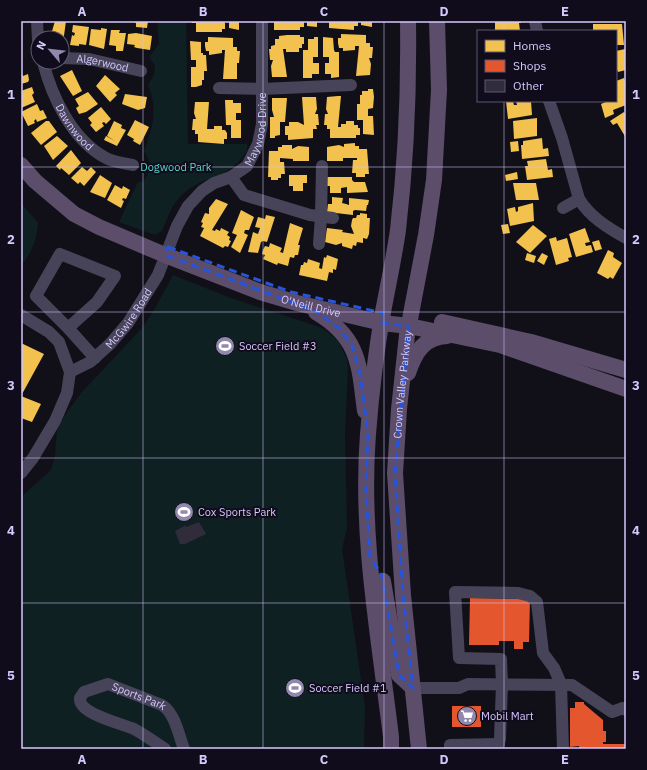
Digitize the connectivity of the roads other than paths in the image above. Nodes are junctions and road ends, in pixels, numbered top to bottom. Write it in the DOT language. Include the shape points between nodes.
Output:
graph roads {
  1 [pos="262,21"];
  2 [pos="408,21"];
  3 [pos="437,21"];
  4 [pos="70,58"];
  5 [pos="45,70"];
  6 [pos="142,72"];
  7 [pos="352,85"];
  8 [pos="219,88"];
  9 [pos="262,89"];
  10 [pos="549,102"];
  11 [pos="21,152"];
  12 [pos="21,165"];
  13 [pos="133,165"];
  14 [pos="322,166"];
  15 [pos="231,177"];
  16 [pos="579,199"];
  17 [pos="563,208"];
  18 [pos="327,217"];
  19 [pos="626,238"];
  20 [pos="318,244"];
  21 [pos="166,251"];
  22 [pos="297,303"];
  23 [pos="21,315"];
  24 [pos="382,318"];
  25 [pos="410,322"];
  26 [pos="68,328"];
  27 [pos="455,335"];
  28 [pos="95,358"];
  29 [pos="626,370"];
  30 [pos="70,372"];
  31 [pos="626,389"];
  32 [pos="399,409"];
  33 [pos="368,434"];
  34 [pos="21,473"];
  35 [pos="370,557"];
  36 [pos="502,684"];
  37 [pos="561,684"];
  38 [pos="413,685"];
  39 [pos="626,710"];
  40 [pos="498,746"];
  41 [pos="166,749"];
  42 [pos="184,749"];
  43 [pos="391,749"];
  44 [pos="418,749"];
  45 [pos="450,749"];
  46 [pos="563,749"];
  1 -- 9 [label="street, Maywood Drive"];
  2 -- 24 [label="main road" via="409,68 403,181 398,232"];
  3 -- 25 [label="main road, Crown Valley Parkway" via="439,90 434,180"];
  4 -- 6 [label="street, Algerwood" via="89,59"];
  5 -- 13 [label="street, Dawnwood" via="60,108 83,141 106,158"];
  7 -- 9 [label="street"];
  8 -- 9 [label="street"];
  9 -- 15 [label="street, Maywood Drive" via="262,124 258,144 247,166"];
  10 -- 16 [label="street"];
  11 -- 21 [label="main road, O'Neill Drive" via="40,175 72,203"];
  12 -- 21 [label="main road, O'Neill Drive" via="34,181 74,214 100,227"];
  14 -- 18 [label="street"];
  15 -- 18 [label="street" via="244,195 310,215"];
  15 -- 21 [label="street, Maywood Drive" via="214,182 188,206"];
  16 -- 17 [label="street"];
  16 -- 19 [label="street" via="606,227"];
  18 -- 20 [label="street"];
  21 -- 22 [label="main road, O'Neill Drive" via="260,292"];
  21 -- 24 [label="main road, O'Neill Drive" via="291,292"];
  21 -- 28 [label="street, McGwire Road" via="158,275 136,312"];
  22 -- 24 [label="main road, O'Neill Drive"];
  22 -- 33 [label="main road" via="333,322 354,349 360,373"];
  23 -- 30 [label="street" via="49,332 59,342"];
  24 -- 25 [label="main road, O'Neill Drive"];
  24 -- 33 [label="main road"];
  25 -- 27 [label="main road, O'Neill Drive"];
  25 -- 29 [label="main road, O'Neill Drive" via="470,327"];
  25 -- 32 [label="main road, Crown Valley Parkway"];
  26 -- 26 [label="street" via="36,296 60,254 115,276 97,302"];
  26 -- 28 [label="street"];
  27 -- 31 [label="main road, O'Neill Drive" via="500,344"];
  27 -- 32 [label="main road" via="430,339 422,345 412,362"];
  28 -- 30 [label="street, McGwire Road"];
  30 -- 34 [label="street" via="67,393 55,421"];
  32 -- 38 [label="main road, Crown Valley Parkway" via="395,474 403,595"];
  33 -- 35 [label="main road" via="366,489"];
  35 -- 38 [label="main road" via="382,576 399,676"];
  35 -- 43 [label="main road"];
  36 -- 37 [label="street"];
  36 -- 37 [label="street" via="501,659 459,658 455,592 518,593 530,596 537,602 543,653"];
  36 -- 38 [label="street" via="468,684 459,688"];
  36 -- 40 [label="street"];
  37 -- 39 [label="street" via="572,685 612,712 623,708"];
  37 -- 46 [label="street"];
  38 -- 44 [label="main road, Crown Valley Parkway"];
  40 -- 45 [label="street" via="450,745"];
  41 -- 42 [label="street, Sports Park" via="134,729 94,714 81,703 80,698 84,692 108,684 162,705 171,716"];
}
